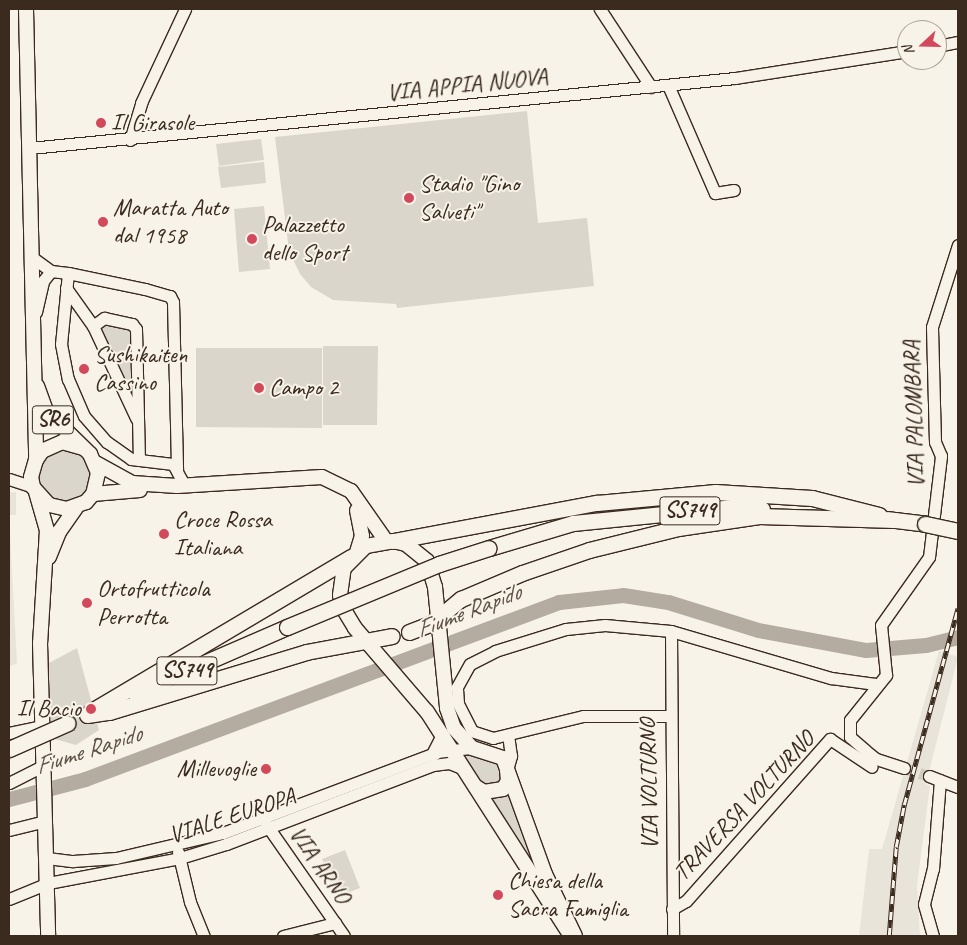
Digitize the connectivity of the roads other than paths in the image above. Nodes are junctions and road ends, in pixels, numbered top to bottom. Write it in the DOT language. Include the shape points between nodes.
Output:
graph roads {
  1 [pos="26,9"];
  2 [pos="185,9"];
  3 [pos="600,9"];
  4 [pos="897,53"];
  5 [pos="668,85"];
  6 [pos="651,87"];
  7 [pos="130,140"];
  8 [pos="30,148"];
  9 [pos="734,190"];
  10 [pos="958,245"];
  11 [pos="33,258"];
  12 [pos="51,271"];
  13 [pos="68,273"];
  14 [pos="66,288"];
  15 [pos="35,320"];
  16 [pos="93,326"];
  17 [pos="36,382"];
  18 [pos="138,424"];
  19 [pos="83,448"];
  20 [pos="139,460"];
  21 [pos="96,463"];
  22 [pos="34,464"];
  23 [pos="178,470"];
  24 [pos="11,479"];
  25 [pos="131,486"];
  26 [pos="177,486"];
  27 [pos="34,489"];
  28 [pos="93,494"];
  29 [pos="76,508"];
  30 [pos="895,520"];
  31 [pos="958,531"];
  32 [pos="389,541"];
  33 [pos="354,554"];
  34 [pos="44,569"];
  35 [pos="434,600"];
  36 [pos="350,619"];
  37 [pos="437,624"];
  38 [pos="671,631"];
  39 [pos="409,632"];
  40 [pos="392,636"];
  41 [pos="373,645"];
  42 [pos="876,684"];
  43 [pos="87,715"];
  44 [pos="669,716"];
  45 [pos="41,726"];
  46 [pos="9,733"];
  47 [pos="508,735"];
  48 [pos="442,737"];
  49 [pos="472,748"];
  50 [pos="9,749"];
  51 [pos="451,749"];
  52 [pos="435,752"];
  53 [pos="511,756"];
  54 [pos="872,767"];
  55 [pos="904,768"];
  56 [pos="44,769"];
  57 [pos="464,769"];
  58 [pos="507,770"];
  59 [pos="9,782"];
  60 [pos="958,786"];
  61 [pos="476,788"];
  62 [pos="517,788"];
  63 [pos="45,815"];
  64 [pos="266,824"];
  65 [pos="9,830"];
  66 [pos="177,845"];
  67 [pos="47,858"];
  68 [pos="180,858"];
  69 [pos="48,884"];
  70 [pos="9,899"];
  71 [pos="672,909"];
  72 [pos="335,923"];
  73 [pos="48,936"];
  74 [pos="204,936"];
  75 [pos="283,936"];
  76 [pos="344,936"];
  77 [pos="571,936"];
  78 [pos="575,936"];
  79 [pos="674,936"];
  80 [pos="933,936"];
  1 -- 8 [label="main road, SR6"];
  2 -- 7 [label="street" via="142,104"];
  3 -- 6 [label="street"];
  4 -- 5 [label="street, VIA APPIA NUOVA" via="796,70"];
  5 -- 6 [label="street, VIA APPIA NUOVA"];
  5 -- 9 [label="street" via="715,193"];
  6 -- 7 [label="street, VIA APPIA NUOVA"];
  7 -- 8 [label="street, VIA APPIA NUOVA"];
  8 -- 11 [label="main road, SR6"];
  10 -- 42 [label="street, VIA PALOMBARA" via="932,327 935,442 941,456 930,557 881,625 888,667 886,675"];
  11 -- 12 [label="street"];
  11 -- 15 [label="main road, SR6"];
  12 -- 13 [label="street"];
  12 -- 15 [label="street" via="43,281"];
  13 -- 14 [label="street"];
  13 -- 23 [label="street" via="170,296 173,302"];
  14 -- 16 [label="street"];
  14 -- 20 [label="street" via="61,344 76,399 107,442"];
  15 -- 17 [label="main road, SR6"];
  16 -- 18 [label="street"];
  16 -- 18 [label="street" via="104,318 134,325"];
  17 -- 19 [label="main road, SR6" via="46,411"];
  17 -- 22 [label="main road, SR6"];
  18 -- 20 [label="street"];
  19 -- 21 [label="main road, SR6"];
  19 -- 22 [label="main road, SR6" via="57,444"];
  20 -- 23 [label="street" via="173,464"];
  21 -- 25 [label="main road"];
  21 -- 28 [label="main road, SR6" via="98,473"];
  22 -- 24 [label="street"];
  22 -- 27 [label="main road, SR6"];
  23 -- 26 [label="street" via="181,479"];
  24 -- 27 [label="street"];
  25 -- 26 [label="main road"];
  25 -- 28 [label="main road"];
  25 -- 33 [label="main road" via="234,492 321,484 347,496 356,507 362,522"];
  26 -- 32 [label="main road" via="322,477 351,491"];
  27 -- 29 [label="main road" via="57,509"];
  27 -- 34 [label="main road" via="47,530"];
  28 -- 29 [label="main road"];
  29 -- 34 [label="main road" via="59,532"];
  30 -- 31 [label="highway, SS749, bridge"];
  30 -- 32 [label="highway" via="812,498 715,492 597,503"];
  30 -- 37 [label="highway" via="759,516 678,528 589,550 522,573 461,599"];
  30 -- 43 [label="highway, SS749, bridge" via="734,508 573,524 439,564"];
  32 -- 33 [label="main road"];
  32 -- 35 [label="main road" via="406,544 426,561 434,580"];
  33 -- 36 [label="main road" via="340,581 343,608"];
  33 -- 43 [label="highway"];
  34 -- 45 [label="main road"];
  35 -- 37 [label="main road"];
  35 -- 39 [label="main road" via="420,624"];
  36 -- 40 [label="main road" via="365,631"];
  36 -- 41 [label="main road"];
  37 -- 39 [label="highway"];
  37 -- 49 [label="main road" via="454,728"];
  38 -- 42 [label="street" via="831,678"];
  38 -- 44 [label="street, VIA VOLTURNO"];
  38 -- 47 [label="street" via="605,625 566,629 494,650 470,664 457,687 464,719 481,737"];
  39 -- 40 [label="main road"];
  40 -- 41 [label="highway"];
  41 -- 43 [label="highway" via="344,643 306,652 137,704"];
  41 -- 48 [label="main road" via="404,682"];
  42 -- 55 [label="street, VIA PALOMBARA" via="850,720 850,737 876,759"];
  43 -- 50 [label="highway, SS749, bridge"];
  44 -- 47 [label="street" via="583,716"];
  44 -- 71 [label="street, VIA VOLTURNO"];
  45 -- 46 [label="street"];
  45 -- 56 [label="main road"];
  47 -- 53 [label="street"];
  48 -- 51 [label="main road"];
  48 -- 52 [label="main road"];
  49 -- 51 [label="street, VIALE EUROPA"];
  49 -- 58 [label="main road" via="497,754"];
  51 -- 52 [label="street, VIALE EUROPA"];
  51 -- 57 [label="main road"];
  52 -- 64 [label="street, VIALE EUROPA"];
  53 -- 58 [label="street"];
  53 -- 62 [label="street"];
  54 -- 71 [label="street, TRAVERSA VOLTURNO" via="830,739 686,900"];
  56 -- 59 [label="street"];
  56 -- 63 [label="main road"];
  57 -- 61 [label="main road"];
  57 -- 64 [label="street, VIALE EUROPA" via="449,763 433,765"];
  58 -- 61 [label="main road" via="508,781 503,789 489,793"];
  58 -- 62 [label="main road"];
  60 -- 80 [label="street" via="934,778 933,869 924,904"];
  61 -- 77 [label="main road"];
  62 -- 78 [label="main road" via="545,874"];
  63 -- 65 [label="street"];
  63 -- 67 [label="main road"];
  64 -- 66 [label="street, VIALE EUROPA"];
  64 -- 68 [label="street, VIALE EUROPA"];
  64 -- 72 [label="street, VIA ARNO"];
  66 -- 67 [label="street, VIALE EUROPA" via="116,858 73,862"];
  66 -- 68 [label="street"];
  67 -- 69 [label="main road"];
  68 -- 69 [label="street, VIALE EUROPA"];
  68 -- 74 [label="street" via="190,902"];
  69 -- 70 [label="street, VIALE EUROPA"];
  69 -- 73 [label="main road"];
  71 -- 79 [label="street, VIA VOLTURNO"];
  72 -- 75 [label="street"];
  72 -- 76 [label="street, VIA ARNO"];
}
